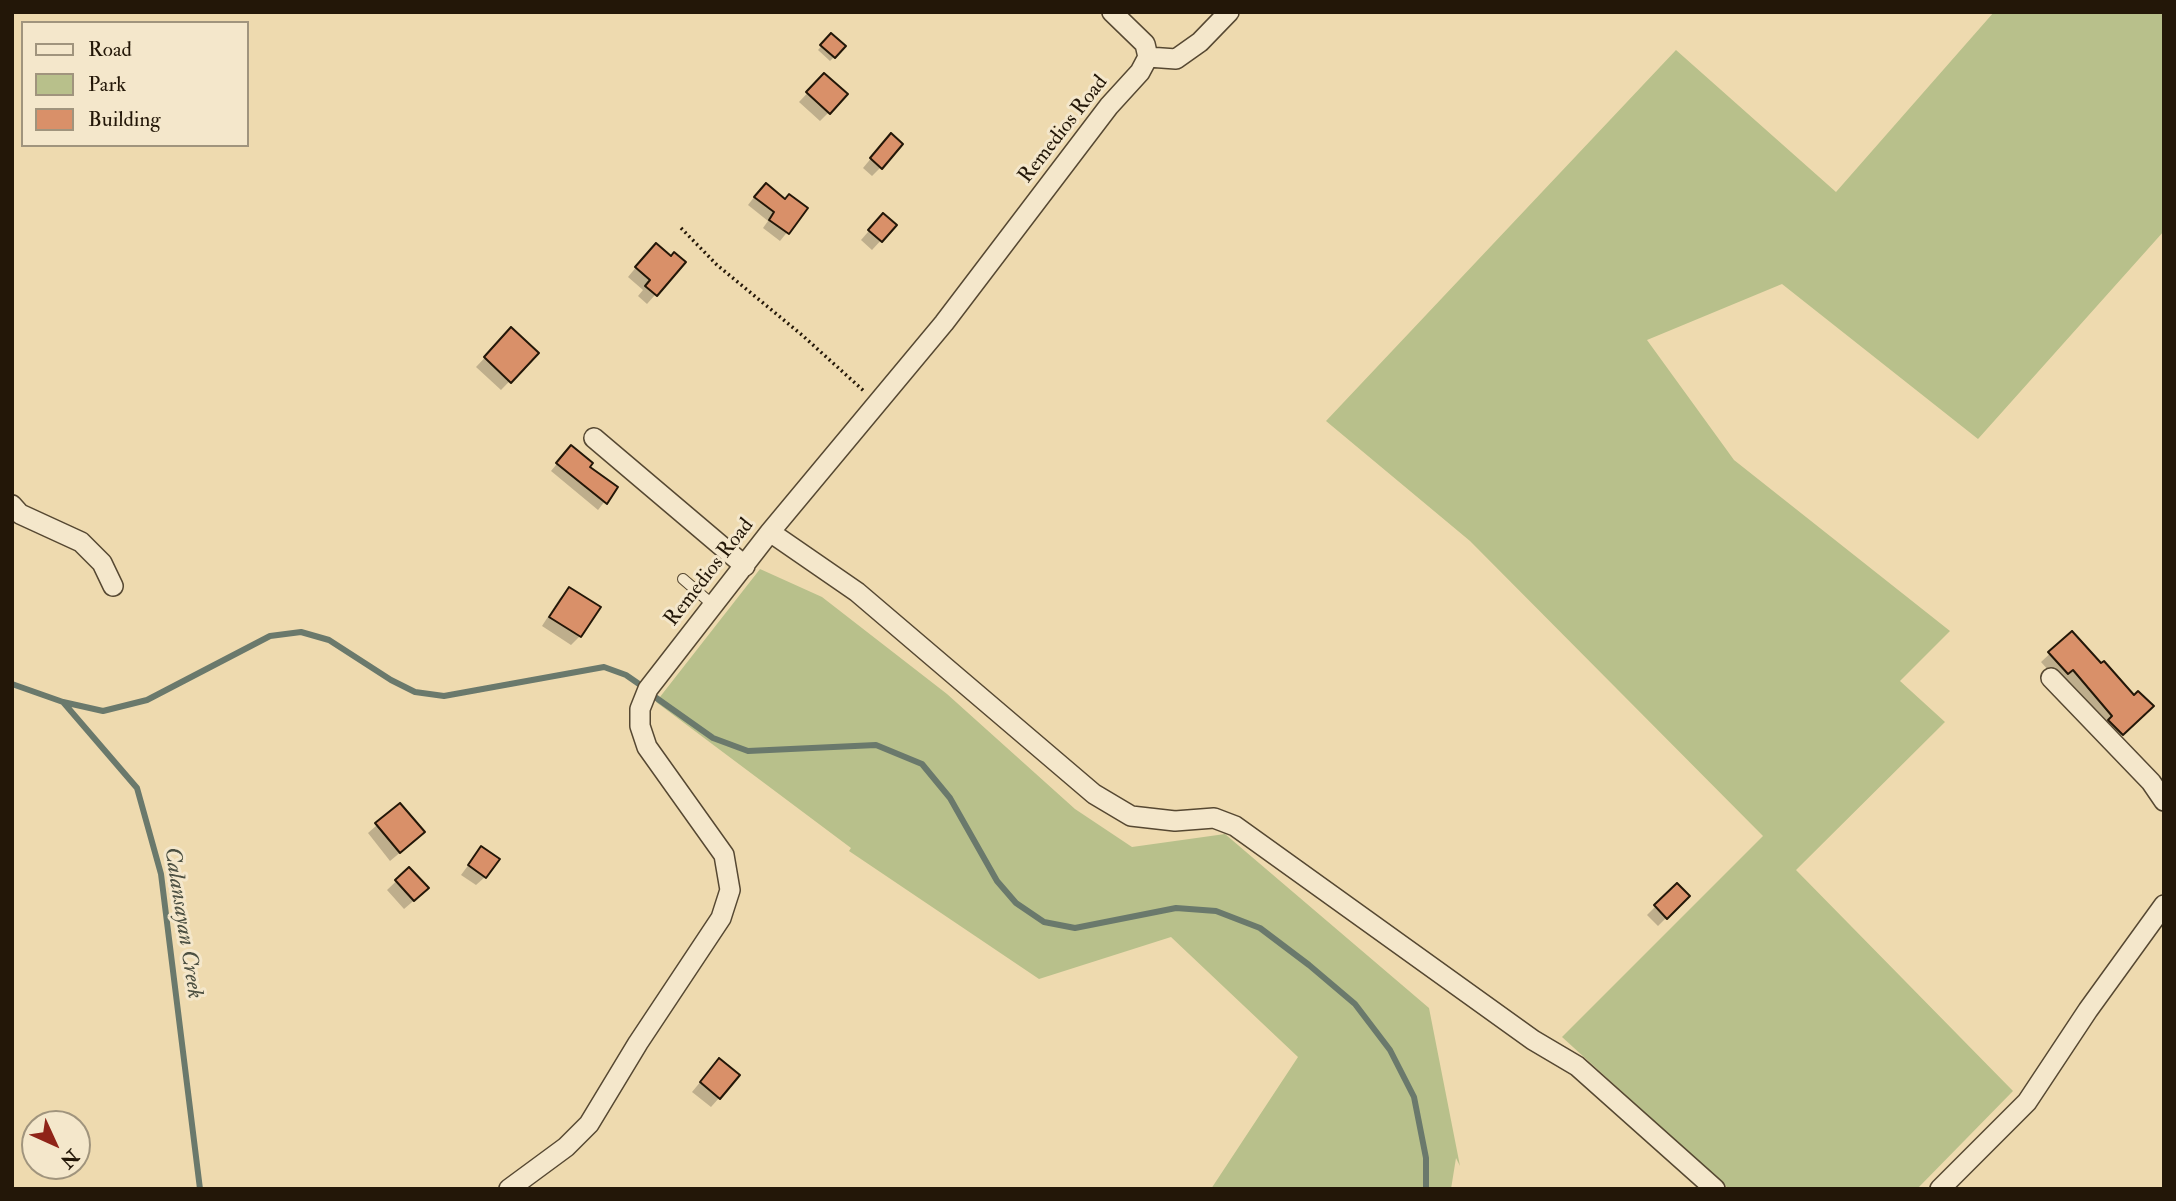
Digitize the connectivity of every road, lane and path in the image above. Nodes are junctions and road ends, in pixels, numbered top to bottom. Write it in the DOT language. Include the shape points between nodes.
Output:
graph roads {
  1 [pos="1112,12"];
  2 [pos="1228,12"];
  3 [pos="1148,57"];
  4 [pos="681,228"];
  5 [pos="877,402"];
  6 [pos="594,438"];
  7 [pos="12,505"];
  8 [pos="771,532"];
  9 [pos="745,566"];
  10 [pos="683,579"];
  11 [pos="113,586"];
  12 [pos="713,605"];
  13 [pos="2051,678"];
  14 [pos="2164,802"];
  15 [pos="2164,905"];
  16 [pos="509,1189"];
  17 [pos="1715,1189"];
  18 [pos="1940,1189"];
  1 -- 3 [label="street" via="1146,44"];
  2 -- 3 [label="street" via="1176,59"];
  3 -- 5 [label="street, Remedios Road" via="944,323"];
  4 -- 5 [label="path" via="717,265"];
  5 -- 8 [label="street, Remedios Road"];
  6 -- 9 [label="street"];
  7 -- 11 [label="street" via="81,542 102,563"];
  8 -- 9 [label="street, Remedios Road"];
  8 -- 17 [label="street" via="857,592 1094,794 1131,816 1175,821 1213,818 1235,825 1533,1040 1577,1066"];
  9 -- 12 [label="street, Remedios Road"];
  10 -- 12 [label="lane"];
  12 -- 16 [label="street, Remedios Road" via="648,689 639,726 647,747 724,855 730,890 721,918 589,1124"];
  13 -- 14 [label="street" via="2151,782"];
  15 -- 18 [label="street" via="2028,1102"];
}
